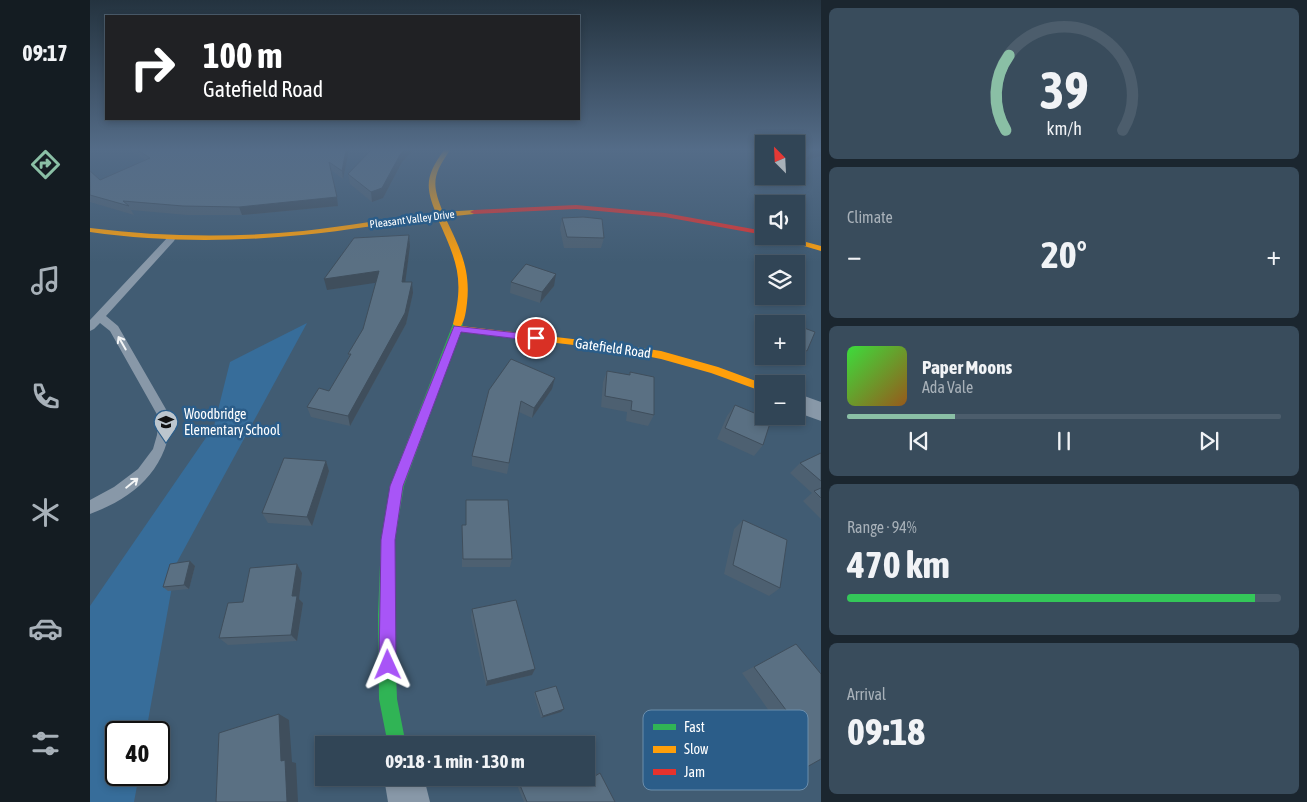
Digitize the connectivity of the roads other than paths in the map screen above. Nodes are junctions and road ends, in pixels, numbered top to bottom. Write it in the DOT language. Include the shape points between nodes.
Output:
graph roads {
  1 [pos="433,187"];
  2 [pos="442,214"];
  3 [pos="90,230"];
  4 [pos="755,231"];
  5 [pos="171,238"];
  6 [pos="805,245"];
  7 [pos="821,249"];
  8 [pos="99,316"];
  9 [pos="90,327"];
  10 [pos="457,329"];
  11 [pos="755,385"];
  12 [pos="805,406"];
  13 [pos="821,412"];
  14 [pos="90,507"];
  15 [pos="396,736"];
  16 [pos="406,786"];
  17 [pos="409,802"];
  1 -- 2 [label="street"];
  2 -- 4 [label="street, Pleasant Valley Drive" via="536,208 610,209"];
  2 -- 5 [label="street, Pleasant Valley Drive" via="256,237 216,240"];
  2 -- 10 [label="street" via="462,265 463,305"];
  3 -- 5 [label="street, Pleasant Valley Drive"];
  5 -- 8 [label="lane"];
  6 -- 7 [label="street"];
  8 -- 9 [label="lane"];
  14 -- 8 [label="lane, one-way" via="122,491 142,475 159,454 165,435 165,418 114,329"];
  10 -- 11 [label="street, Gatefield Road" via="662,355"];
  10 -- 15 [label="street" via="397,486 388,540 388,699"];
  12 -- 13 [label="street"];
  16 -- 17 [label="street"];
}
